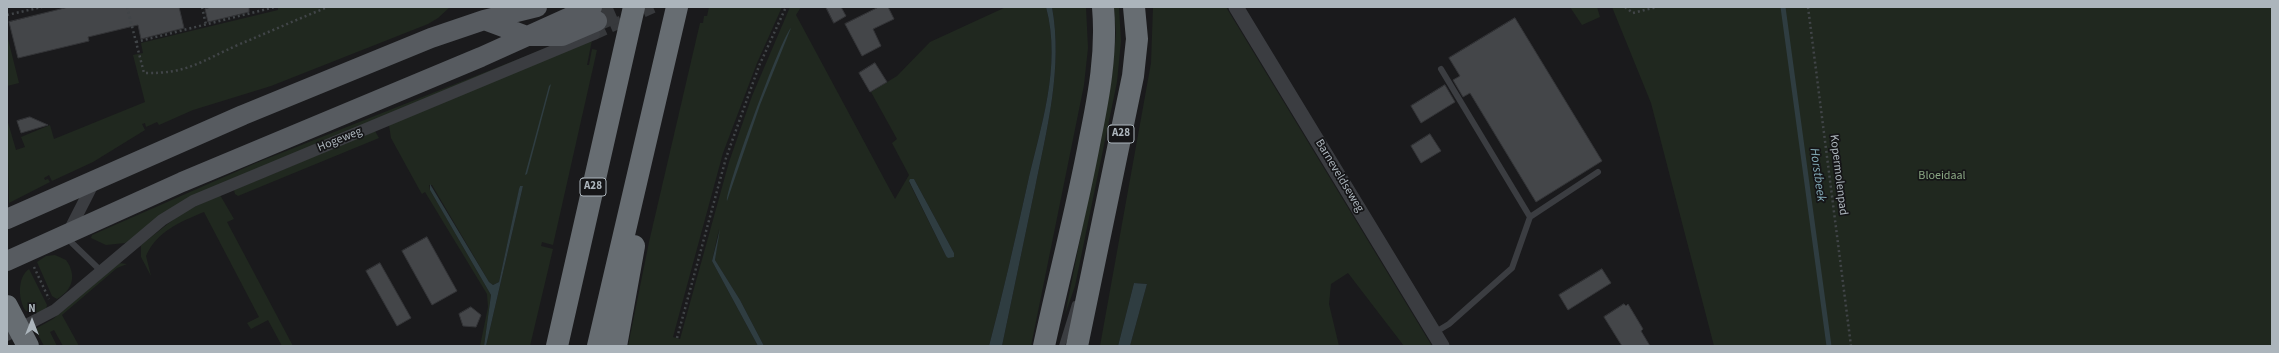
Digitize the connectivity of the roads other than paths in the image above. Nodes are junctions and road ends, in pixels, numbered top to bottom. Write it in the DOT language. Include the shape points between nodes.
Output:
graph roads {
  1 [pos="537,7"];
  2 [pos="634,7"];
  3 [pos="677,7"];
  4 [pos="1103,7"];
  5 [pos="1134,7"];
  6 [pos="1236,7"];
  7 [pos="512,10"];
  8 [pos="483,13"];
  9 [pos="594,21"];
  10 [pos="527,36"];
  11 [pos="1441,69"];
  12 [pos="1598,172"];
  13 [pos="95,179"];
  14 [pos="635,185"];
  15 [pos="1530,217"];
  16 [pos="7,219"];
  17 [pos="68,233"];
  18 [pos="7,261"];
  19 [pos="1094,261"];
  20 [pos="101,271"];
  21 [pos="1084,280"];
  22 [pos="1078,294"];
  23 [pos="7,306"];
  24 [pos="1434,333"];
  25 [pos="18,337"];
  26 [pos="557,346"];
  27 [pos="598,346"];
  28 [pos="616,346"];
  29 [pos="1044,346"];
  30 [pos="1062,346"];
  31 [pos="1077,346"];
  32 [pos="1442,346"];
  1 -- 7 [label="main road"];
  2 -- 26 [label="highway, A28"];
  3 -- 14 [label="highway"];
  4 -- 29 [label="highway, A28" via="1104,62 1079,200"];
  5 -- 19 [label="highway, A28" via="1137,39 1133,76"];
  6 -- 24 [label="street, Barneveldseweg"];
  7 -- 8 [label="main road"];
  7 -- 10 [label="main road"];
  8 -- 10 [label="main road"];
  8 -- 13 [label="main road"];
  9 -- 10 [label="main road, Hogeweg" via="562,36"];
  9 -- 20 [label="street, Hogeweg" via="193,201 162,220"];
  10 -- 17 [label="main road, Hogeweg"];
  11 -- 15 [label="lane"];
  12 -- 15 [label="lane"];
  13 -- 16 [label="main road"];
  13 -- 17 [label="street"];
  14 -- 27 [label="highway"];
  14 -- 28 [label="highway" via="634,256"];
  15 -- 24 [label="lane" via="1512,268 1449,324"];
  17 -- 18 [label="main road, Hogeweg"];
  17 -- 20 [label="lane" via="72,243"];
  19 -- 21 [label="lane"];
  19 -- 31 [label="highway, A28"];
  20 -- 25 [label="street, Hogeweg"];
  22 -- 30 [label="lane"];
  23 -- 25 [label="highway"];
  24 -- 32 [label="street, Barneveldseweg"];
}
